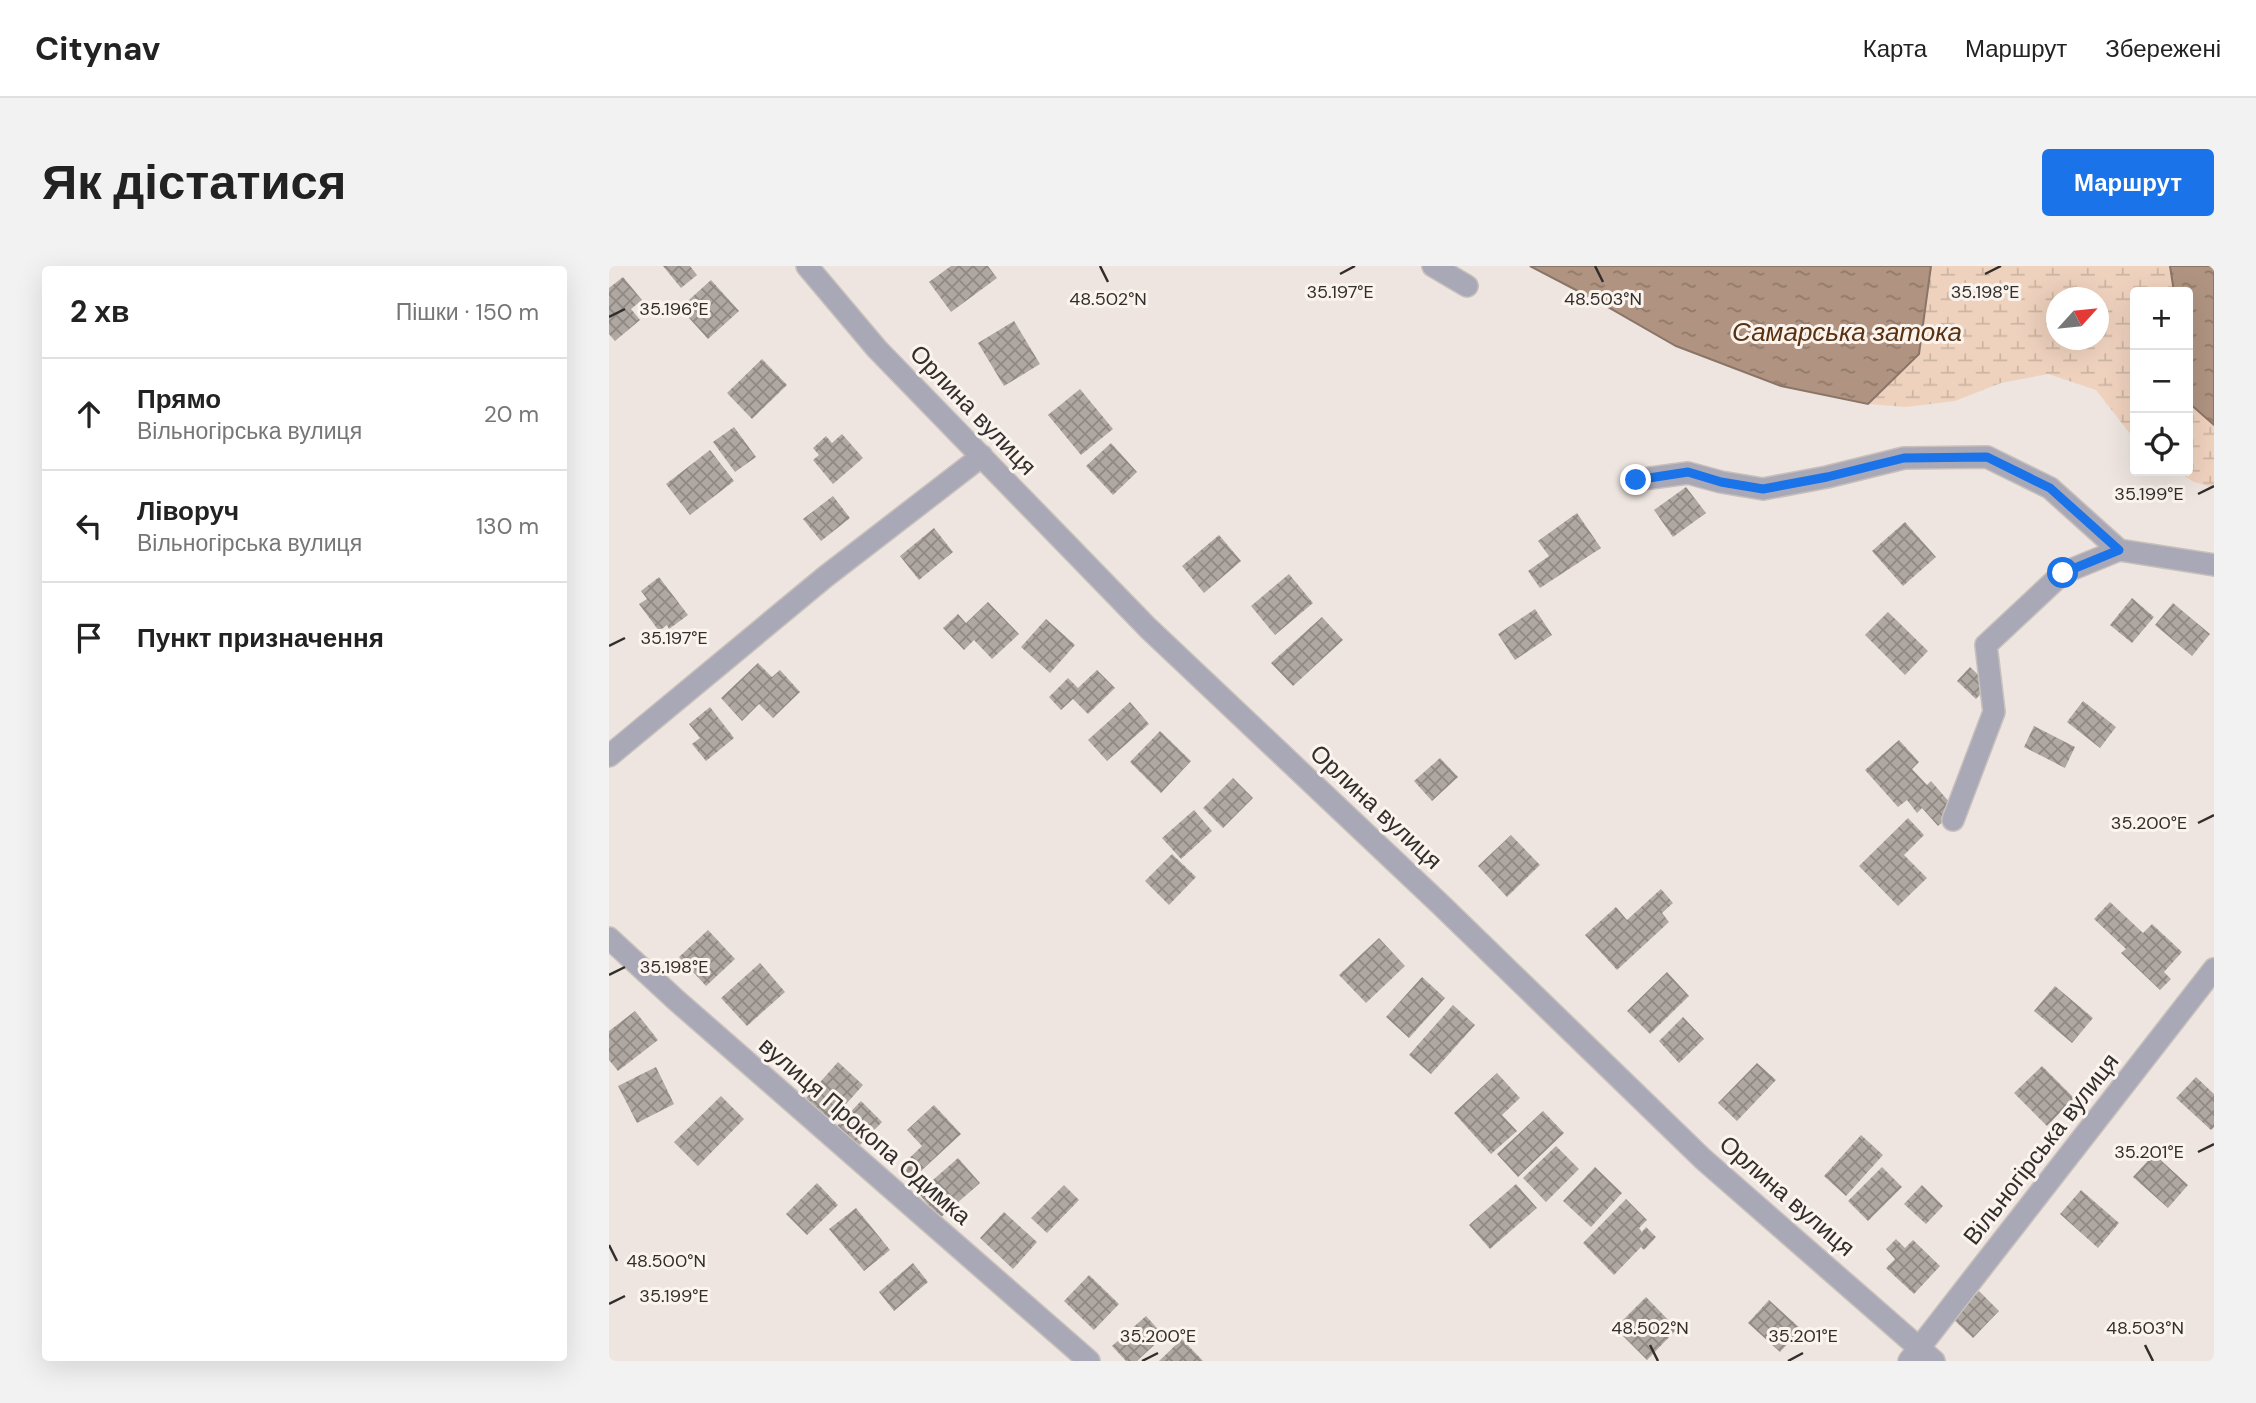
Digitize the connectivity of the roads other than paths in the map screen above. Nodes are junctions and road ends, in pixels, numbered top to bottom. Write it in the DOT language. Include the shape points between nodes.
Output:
graph roads {
  1 [pos="807,266"];
  2 [pos="1433,266"];
  3 [pos="1468,286"];
  4 [pos="982,456"];
  5 [pos="1636,480"];
  6 [pos="2119,550"];
  7 [pos="2214,565"];
  8 [pos="609,756"];
  9 [pos="1953,820"];
  10 [pos="609,938"];
  11 [pos="2214,969"];
  12 [pos="1921,1356"];
  13 [pos="1089,1361"];
  1 -- 4 [label="street, Орлина вулиця" via="877,349"];
  2 -- 3 [label="street"];
  4 -- 8 [label="street" via="825,577"];
  4 -- 12 [label="street, Орлина вулиця" via="1148,628 1703,1158"];
  5 -- 6 [label="street" via="1688,472 1763,489 1904,458 1987,457 2050,488"];
  6 -- 7 [label="street"];
  6 -- 9 [label="street" via="2063,573 1986,645 1994,712"];
  10 -- 13 [label="street, вулиця Прокопа Одимка"];
  11 -- 12 [label="street, Вільногірська вулиця"];
}
